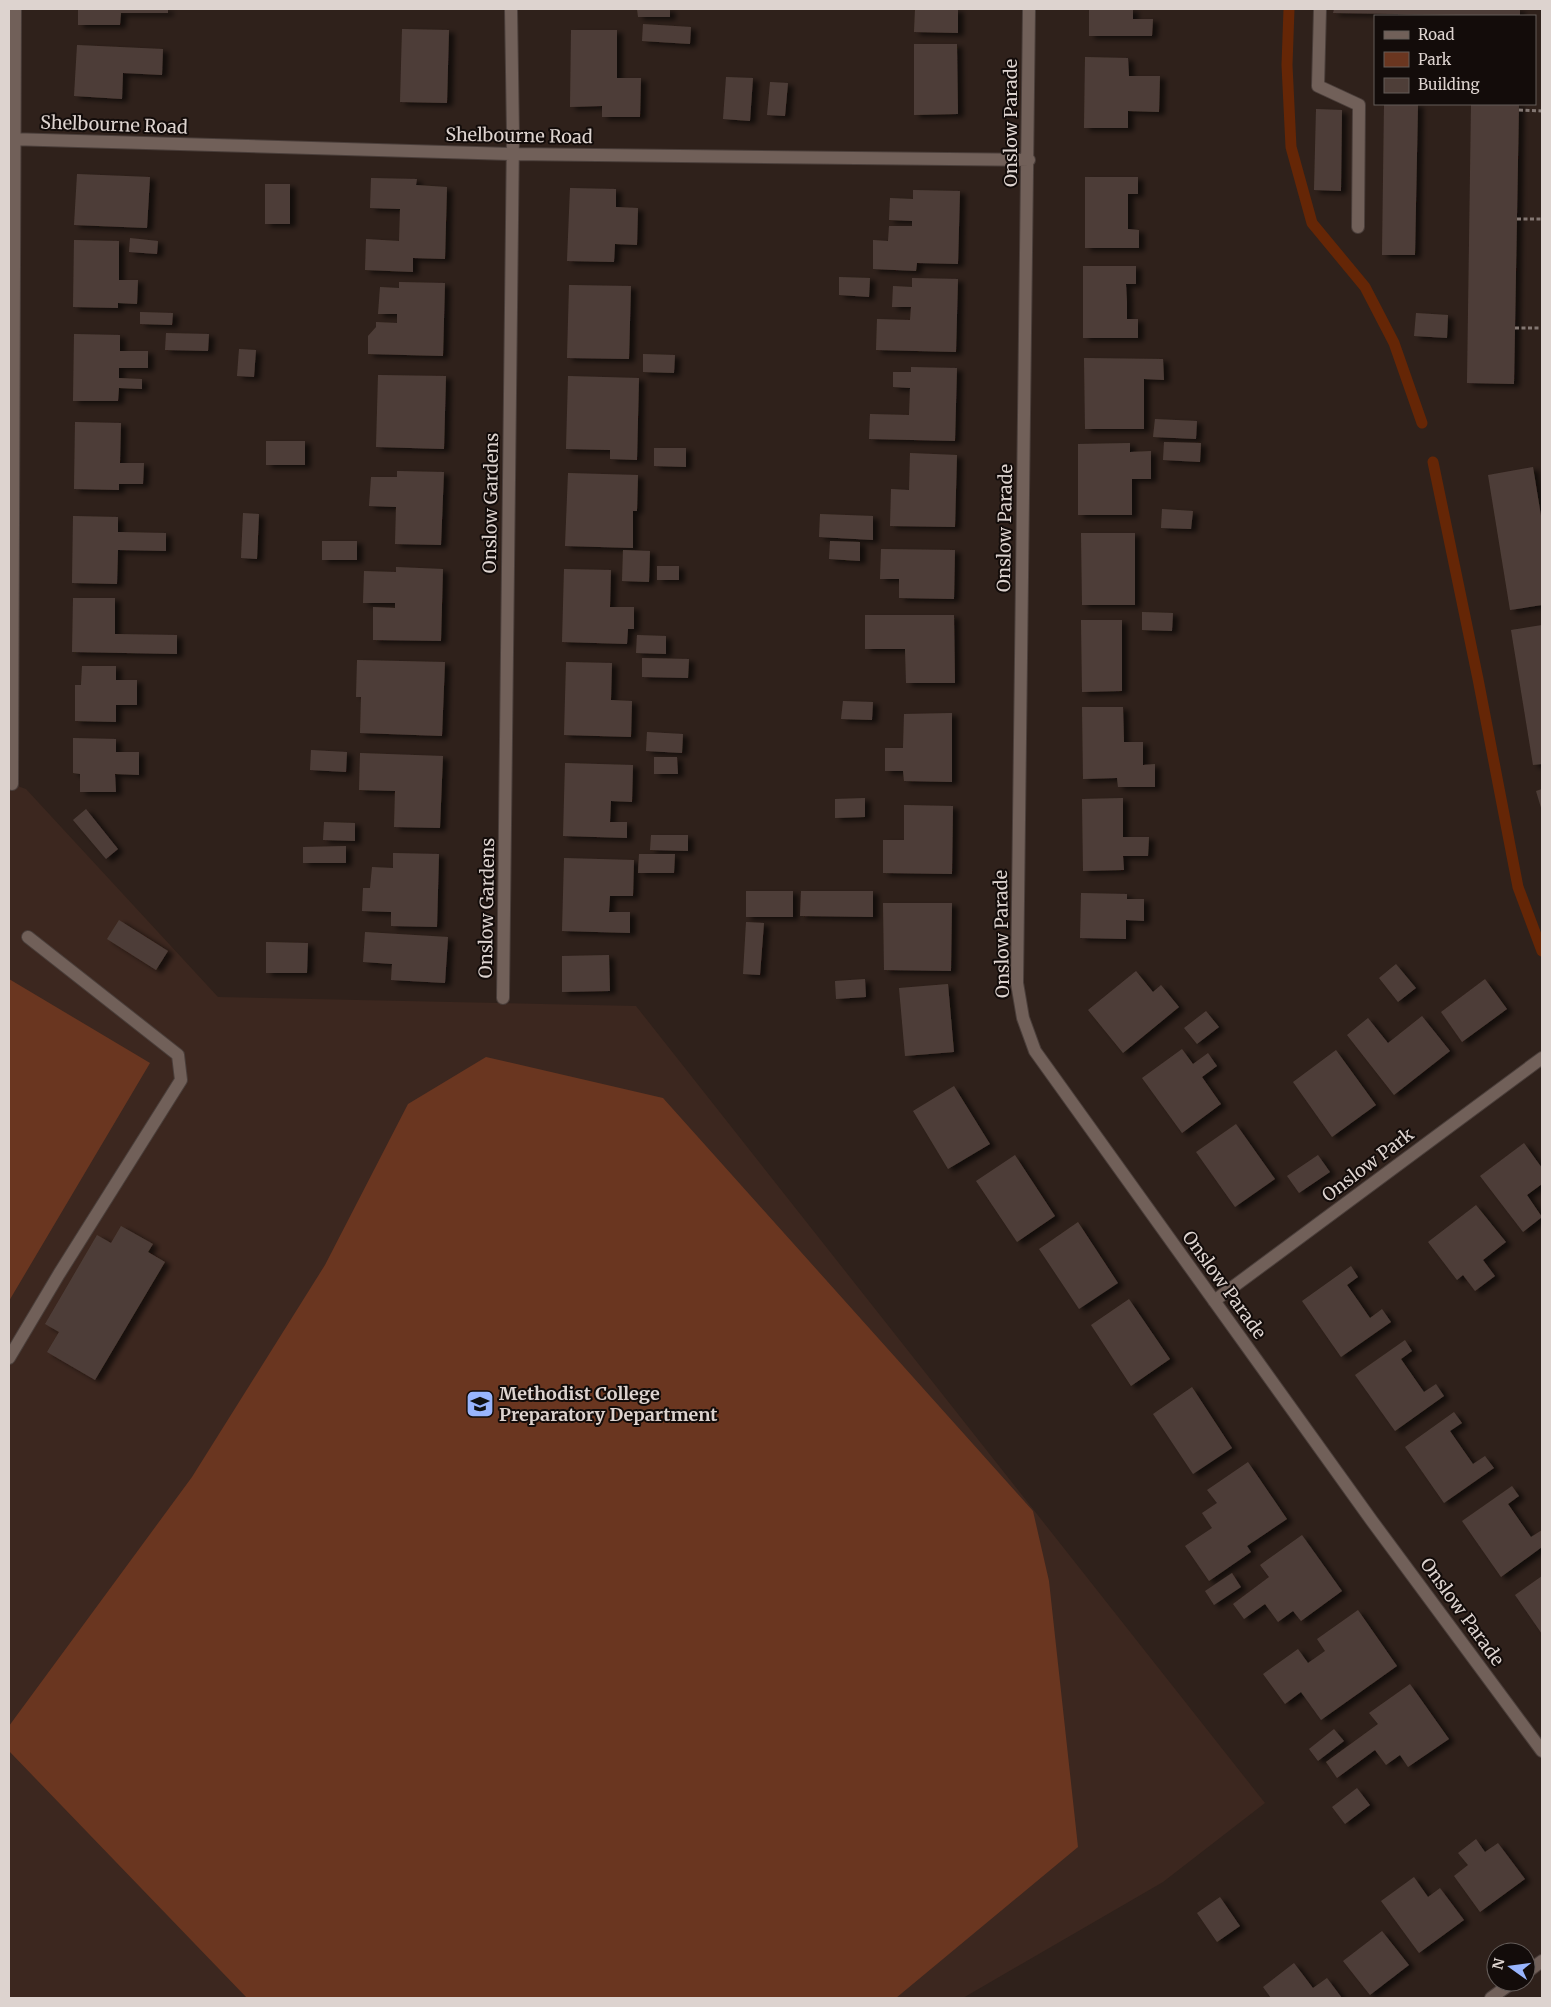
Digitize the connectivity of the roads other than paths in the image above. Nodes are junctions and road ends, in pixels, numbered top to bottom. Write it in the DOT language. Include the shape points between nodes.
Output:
graph roads {
  1 [pos="15,9"];
  2 [pos="511,9"];
  3 [pos="1029,9"];
  4 [pos="1320,9"];
  5 [pos="12,140"];
  6 [pos="513,154"];
  7 [pos="1029,160"];
  8 [pos="1358,227"];
  9 [pos="12,784"];
  10 [pos="28,937"];
  11 [pos="503,998"];
  12 [pos="1542,1058"];
  13 [pos="1214,1301"];
  14 [pos="9,1358"];
  15 [pos="1542,1751"];
  1 -- 5 [label="street"];
  2 -- 6 [label="street, Onslow Gardens"];
  3 -- 7 [label="street, Onslow Parade"];
  4 -- 8 [label="street" via="1318,86 1359,105"];
  5 -- 6 [label="street, Shelbourne Road"];
  5 -- 9 [label="street"];
  6 -- 7 [label="street, Shelbourne Road"];
  6 -- 11 [label="street, Onslow Gardens"];
  7 -- 13 [label="street, Onslow Parade" via="1017,983 1023,1018 1035,1051"];
  10 -- 14 [label="street" via="178,1055 180,1080"];
  12 -- 13 [label="street, Onslow Park"];
  13 -- 15 [label="street, Onslow Parade"];
}
